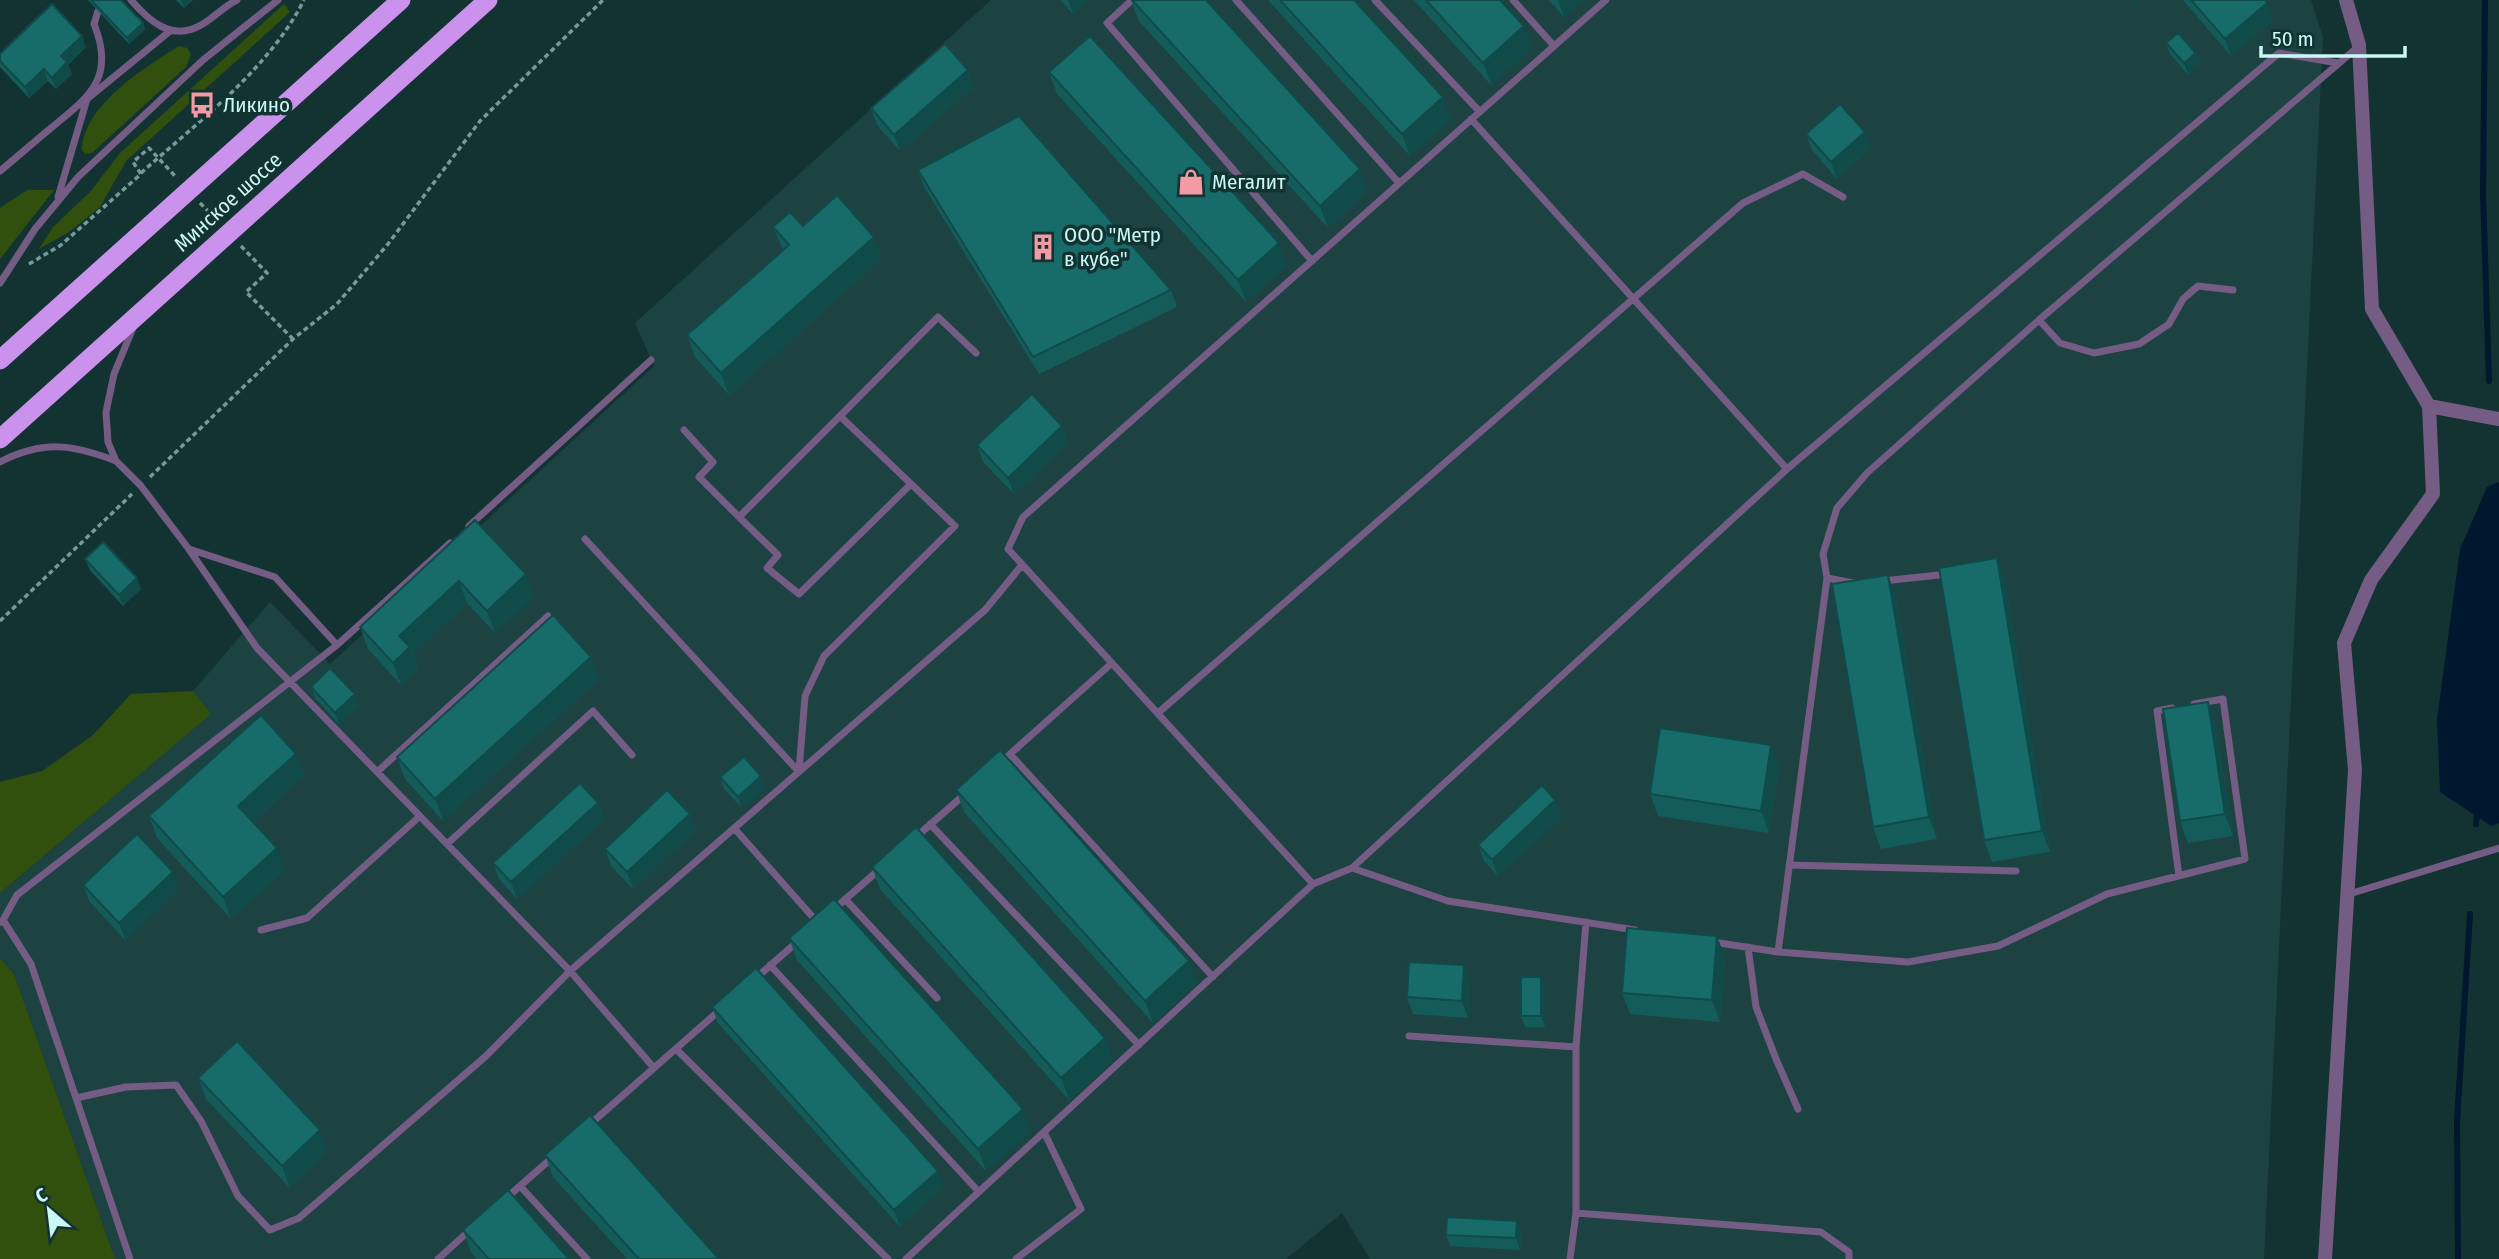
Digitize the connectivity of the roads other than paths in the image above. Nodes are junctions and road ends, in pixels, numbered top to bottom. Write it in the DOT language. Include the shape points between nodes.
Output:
graph roads {
  1 [pos="131,0"];
  2 [pos="237,0"];
  3 [pos="278,0"];
  4 [pos="401,0"];
  5 [pos="488,0"];
  6 [pos="1132,0"];
  7 [pos="1236,0"];
  8 [pos="1376,0"];
  9 [pos="1513,0"];
  10 [pos="1606,0"];
  11 [pos="2346,0"];
  12 [pos="98,11"];
  13 [pos="170,31"];
  14 [pos="2359,45"];
  15 [pos="1554,46"];
  16 [pos="2338,63"];
  17 [pos="87,99"];
  18 [pos="1480,112"];
  19 [pos="1471,119"];
  20 [pos="0,171"];
  21 [pos="1399,183"];
  22 [pos="1843,197"];
  23 [pos="57,202"];
  24 [pos="1312,261"];
  25 [pos="3,275"];
  26 [pos="0,284"];
  27 [pos="2233,290"];
  28 [pos="1633,299"];
  29 [pos="141,312"];
  30 [pos="2039,320"];
  31 [pos="976,353"];
  32 [pos="651,359"];
  33 [pos="0,360"];
  34 [pos="2429,406"];
  35 [pos="840,416"];
  36 [pos="2499,419"];
  37 [pos="684,430"];
  38 [pos="0,439"];
  39 [pos="116,461"];
  40 [pos="0,462"];
  41 [pos="1787,469"];
  42 [pos="911,484"];
  43 [pos="739,517"];
  44 [pos="585,539"];
  45 [pos="188,548"];
  46 [pos="1022,565"];
  47 [pos="1954,573"];
  48 [pos="1827,578"];
  49 [pos="1874,582"];
  50 [pos="1861,584"];
  51 [pos="548,616"];
  52 [pos="337,645"];
  53 [pos="1112,663"];
  54 [pos="290,682"];
  55 [pos="1158,713"];
  56 [pos="1010,754"];
  57 [pos="632,755"];
  58 [pos="990,771"];
  59 [pos="377,772"];
  60 [pos="799,772"];
  61 [pos="970,789"];
  62 [pos="420,816"];
  63 [pos="930,824"];
  64 [pos="734,828"];
  65 [pos="911,841"];
  66 [pos="447,844"];
  67 [pos="2499,848"];
  68 [pos="1789,865"];
  69 [pos="883,866"];
  70 [pos="1352,868"];
  71 [pos="2016,871"];
  72 [pos="2179,876"];
  73 [pos="1313,884"];
  74 [pos="2346,895"];
  75 [pos="845,899"];
  76 [pos="2,921"];
  77 [pos="1586,922"];
  78 [pos="818,923"];
  79 [pos="261,930"];
  80 [pos="1640,930"];
  81 [pos="1707,941"];
  82 [pos="1748,947"];
  83 [pos="1778,952"];
  84 [pos="770,965"];
  85 [pos="569,971"];
  86 [pos="1213,977"];
  87 [pos="751,982"];
  88 [pos="937,998"];
  89 [pos="723,1007"];
  90 [pos="1409,1036"];
  91 [pos="1139,1045"];
  92 [pos="1576,1047"];
  93 [pos="676,1049"];
  94 [pos="654,1068"];
  95 [pos="76,1098"];
  96 [pos="1798,1109"];
  97 [pos="582,1131"];
  98 [pos="1044,1132"];
  99 [pos="561,1150"];
  100 [pos="520,1186"];
  101 [pos="979,1192"];
  102 [pos="499,1204"];
  103 [pos="1576,1213"];
  104 [pos="479,1223"];
  105 [pos="130,1259"];
  106 [pos="438,1259"];
  107 [pos="587,1259"];
  108 [pos="888,1259"];
  109 [pos="906,1259"];
  110 [pos="1016,1259"];
  111 [pos="1570,1259"];
  112 [pos="1849,1259"];
  113 [pos="2325,1259"];
  1 -- 13 [label="lane" via="147,18"];
  2 -- 13 [label="lane" via="199,27"];
  3 -- 23 [label="lane" via="203,60 104,151"];
  4 -- 33 [label="highway, Минское шоссе"];
  5 -- 29 [label="highway, Минское шоссе"];
  6 -- 24 [label="lane" via="1107,23"];
  7 -- 21 [label="lane"];
  8 -- 18 [label="lane"];
  9 -- 15 [label="lane"];
  10 -- 15 [label="lane"];
  11 -- 14 [label="street"];
  12 -- 17 [label="lane" via="94,24 101,41 102,64"];
  13 -- 17 [label="lane"];
  14 -- 16 [label="lane"];
  14 -- 34 [label="street" via="2372,309"];
  15 -- 18 [label="lane"];
  16 -- 30 [label="lane"];
  16 -- 41 [label="lane" via="2279,53"];
  17 -- 20 [label="lane"];
  17 -- 23 [label="lane"];
  18 -- 19 [label="lane"];
  19 -- 21 [label="lane"];
  19 -- 28 [label="lane"];
  21 -- 24 [label="lane"];
  22 -- 28 [label="lane" via="1803,174 1743,203"];
  23 -- 25 [label="lane"];
  24 -- 46 [label="lane" via="1023,517 1008,549"];
  25 -- 26 [label="lane"];
  27 -- 30 [label="lane" via="2198,286 2183,299 2169,324 2139,344 2094,353 2060,343"];
  28 -- 41 [label="lane"];
  28 -- 55 [label="lane"];
  29 -- 38 [label="highway, Минское шоссе"];
  29 -- 39 [label="lane" via="114,374 106,412 108,442"];
  30 -- 48 [label="lane" via="1867,473 1837,508 1823,554"];
  31 -- 35 [label="lane" via="938,317"];
  32 -- 52 [label="lane"];
  34 -- 36 [label="street"];
  34 -- 74 [label="street" via="2432,494 2371,580 2344,643 2355,770"];
  35 -- 42 [label="lane"];
  35 -- 43 [label="lane"];
  37 -- 43 [label="lane" via="713,462 699,477"];
  39 -- 40 [label="lane" via="60,445 18,453"];
  39 -- 45 [label="lane"];
  41 -- 70 [label="lane"];
  42 -- 43 [label="lane" via="799,594 767,568 778,555"];
  42 -- 60 [label="lane" via="955,526 824,656 805,696"];
  44 -- 60 [label="lane"];
  45 -- 52 [label="lane" via="275,577"];
  45 -- 54 [label="lane" via="257,648"];
  46 -- 53 [label="lane"];
  46 -- 60 [label="lane" via="985,610"];
  47 -- 49 [label="lane"];
  48 -- 50 [label="lane"];
  48 -- 68 [label="lane"];
  51 -- 59 [label="lane"];
  52 -- 54 [label="lane"];
  53 -- 55 [label="lane"];
  53 -- 56 [label="lane"];
  54 -- 59 [label="lane"];
  54 -- 76 [label="lane" via="17,895"];
  55 -- 73 [label="lane"];
  56 -- 58 [label="lane"];
  56 -- 86 [label="lane"];
  57 -- 66 [label="lane" via="593,711"];
  59 -- 62 [label="lane"];
  60 -- 64 [label="lane"];
  61 -- 63 [label="lane"];
  62 -- 66 [label="lane"];
  62 -- 79 [label="lane" via="307,918"];
  63 -- 65 [label="lane"];
  63 -- 91 [label="lane"];
  64 -- 78 [label="lane"];
  64 -- 85 [label="lane"];
  66 -- 85 [label="lane"];
  67 -- 74 [label="lane"];
  68 -- 71 [label="lane"];
  68 -- 83 [label="lane"];
  69 -- 75 [label="lane"];
  70 -- 73 [label="lane"];
  70 -- 77 [label="lane" via="1448,901"];
  72 -- 72 [label="lane" via="2245,859 2223,699 2157,711"];
  72 -- 83 [label="lane" via="2107,894 1998,946 1908,962"];
  73 -- 86 [label="lane"];
  74 -- 113 [label="street"];
  75 -- 78 [label="lane"];
  75 -- 88 [label="lane"];
  76 -- 95 [label="lane" via="31,964"];
  77 -- 80 [label="lane"];
  77 -- 92 [label="lane"];
  78 -- 84 [label="lane"];
  81 -- 82 [label="lane"];
  82 -- 83 [label="lane"];
  82 -- 96 [label="lane" via="1756,1007"];
  84 -- 87 [label="lane"];
  84 -- 101 [label="lane"];
  85 -- 94 [label="lane"];
  85 -- 95 [label="lane" via="486,1056 372,1155 299,1218 270,1230 237,1196 201,1121 176,1085 126,1087"];
  86 -- 91 [label="lane"];
  89 -- 93 [label="lane"];
  90 -- 92 [label="lane"];
  91 -- 98 [label="lane"];
  92 -- 103 [label="lane"];
  93 -- 94 [label="lane"];
  93 -- 108 [label="lane"];
  94 -- 97 [label="lane"];
  95 -- 105 [label="lane"];
  98 -- 101 [label="lane"];
  98 -- 110 [label="lane" via="1081,1209"];
  99 -- 100 [label="lane"];
  100 -- 102 [label="lane"];
  100 -- 107 [label="lane"];
  101 -- 109 [label="lane"];
  103 -- 111 [label="lane"];
  103 -- 112 [label="lane" via="1821,1232 1849,1252"];
  104 -- 106 [label="lane"];
}
